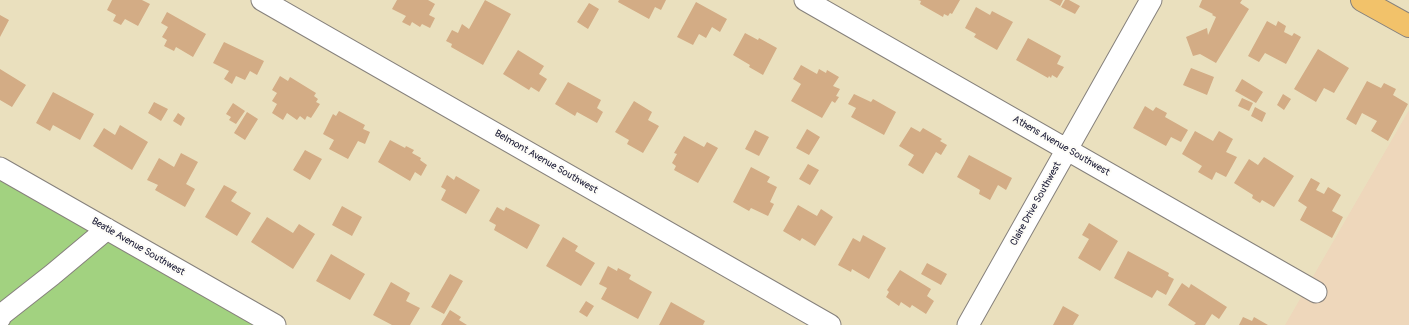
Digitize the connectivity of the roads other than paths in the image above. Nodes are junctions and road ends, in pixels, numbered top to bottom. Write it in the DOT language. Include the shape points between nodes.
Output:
graph roads {
  1 [pos="262,0"];
  2 [pos="805,0"];
  3 [pos="1151,0"];
  4 [pos="1362,0"];
  5 [pos="1409,26"];
  6 [pos="1067,150"];
  7 [pos="0,168"];
  8 [pos="107,229"];
  9 [pos="1316,292"];
  10 [pos="0,318"];
  11 [pos="275,325"];
  12 [pos="830,325"];
  13 [pos="968,325"];
  1 -- 12 [label="street, Belmont Avenue Southwest"];
  2 -- 6 [label="street, Athens Avenue Southwest"];
  3 -- 6 [label="street, Claire Drive Southwest"];
  4 -- 5 [label="main road"];
  6 -- 9 [label="street, Athens Avenue Southwest"];
  6 -- 13 [label="street, Claire Drive Southwest"];
  7 -- 8 [label="street, Beatie Avenue Southwest"];
  8 -- 10 [label="street"];
  8 -- 11 [label="street, Beatie Avenue Southwest"];
}
